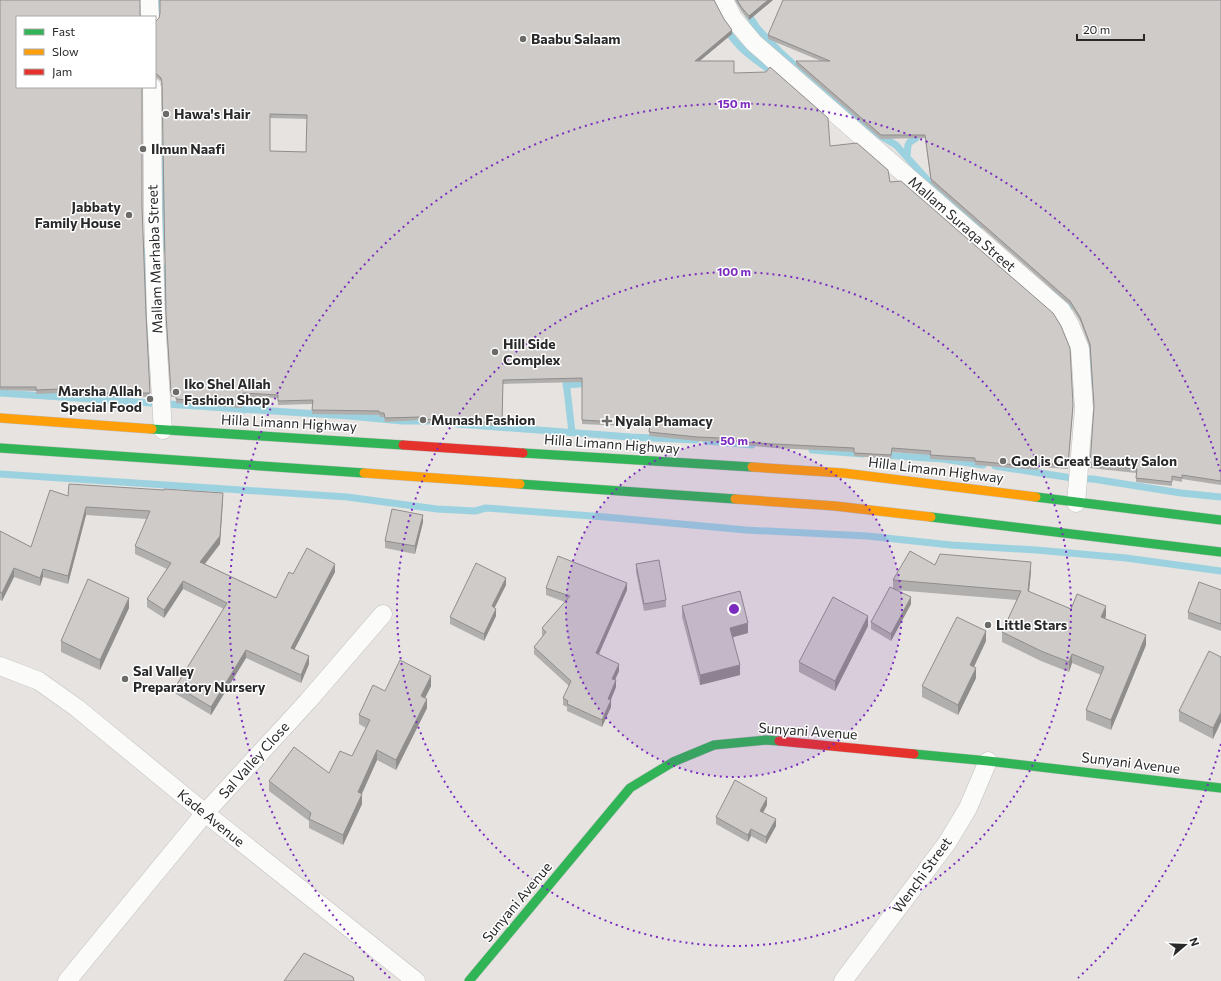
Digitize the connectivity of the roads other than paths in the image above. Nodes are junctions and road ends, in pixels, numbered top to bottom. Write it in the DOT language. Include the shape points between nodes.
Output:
graph roads {
  1 [pos="149,0"];
  2 [pos="724,0"];
  3 [pos="150,16"];
  4 [pos="152,88"];
  5 [pos="0,418"];
  6 [pos="163,430"];
  7 [pos="0,448"];
  8 [pos="1076,502"];
  9 [pos="1221,520"];
  10 [pos="1221,552"];
  11 [pos="382,614"];
  12 [pos="0,666"];
  13 [pos="988,761"];
  14 [pos="1221,788"];
  15 [pos="205,813"];
  16 [pos="67,981"];
  17 [pos="416,981"];
  18 [pos="469,981"];
  19 [pos="843,981"];
  1 -- 3 [label="street"];
  2 -- 8 [label="street, Mallam Suraqa Street" via="733,18 754,42 1061,310 1080,350 1084,409"];
  4 -- 6 [label="street, Mallam Marhaba Street" via="156,310"];
  5 -- 6 [label="main road, Hilla Limann Highway"];
  6 -- 8 [label="main road, Hilla Limann Highway" via="843,472"];
  7 -- 10 [label="main road" via="835,506"];
  8 -- 9 [label="main road, Hilla Limann Highway"];
  11 -- 15 [label="street, Sal Valley Close" via="308,701"];
  12 -- 15 [label="street, Kade Avenue" via="39,681 77,708"];
  13 -- 14 [label="main road, Sunyani Avenue"];
  13 -- 18 [label="main road, Sunyani Avenue" via="766,740 714,745 673,762 630,788"];
  13 -- 19 [label="street, Wenchi Street" via="968,808 947,843"];
  15 -- 16 [label="street, Sal Valley Close"];
  15 -- 17 [label="street, Kade Avenue"];
}
